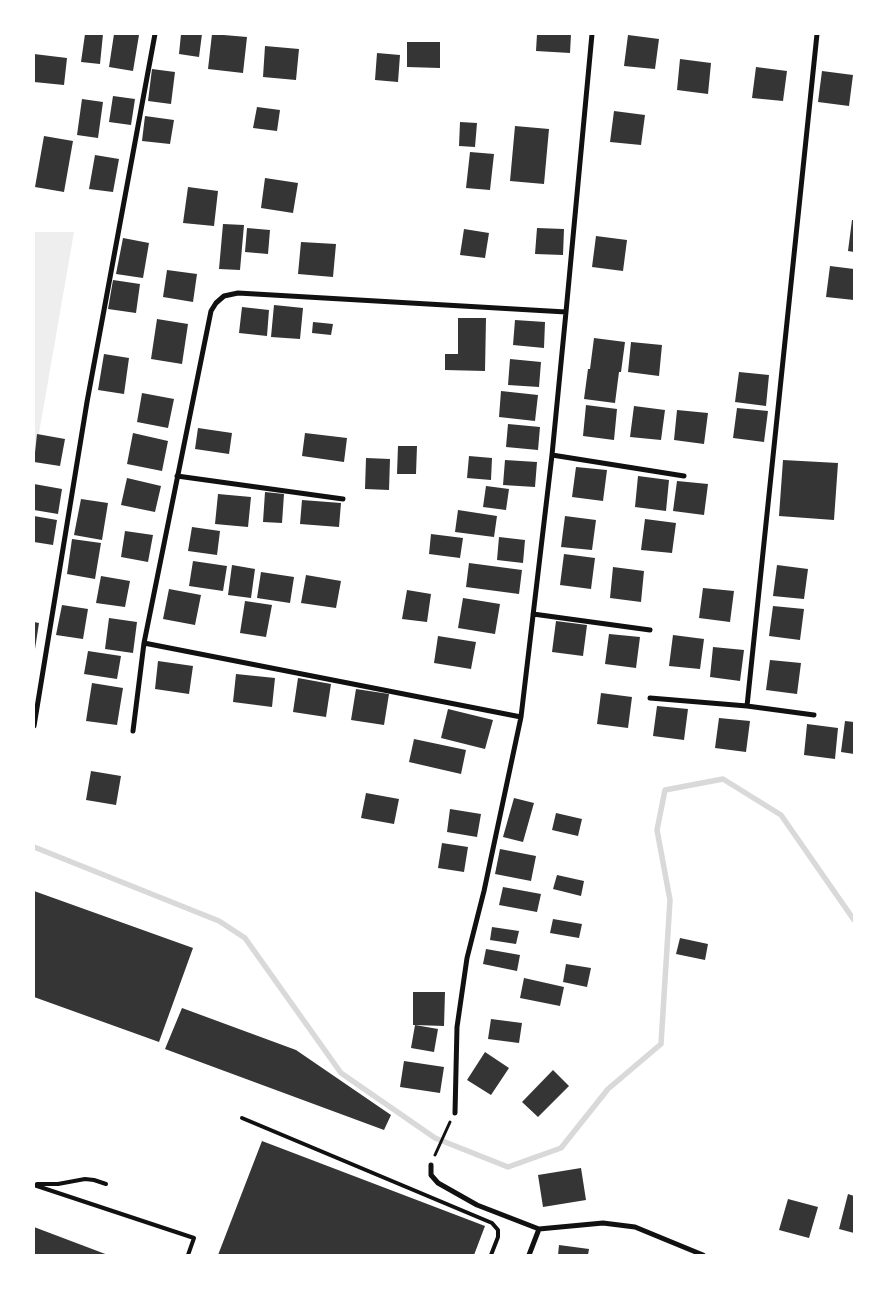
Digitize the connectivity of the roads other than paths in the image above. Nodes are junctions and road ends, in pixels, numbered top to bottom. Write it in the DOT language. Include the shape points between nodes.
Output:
graph roads {
  1 [pos="154,34"];
  2 [pos="592,34"];
  3 [pos="817,34"];
  4 [pos="566,312"];
  5 [pos="552,455"];
  6 [pos="177,476"];
  7 [pos="684,476"];
  8 [pos="343,499"];
  9 [pos="533,614"];
  10 [pos="650,630"];
  11 [pos="144,643"];
  12 [pos="650,698"];
  13 [pos="747,706"];
  14 [pos="814,715"];
  15 [pos="521,717"];
  16 [pos="34,726"];
  17 [pos="133,731"];
  18 [pos="455,1113"];
  19 [pos="242,1118"];
  20 [pos="431,1165"];
  21 [pos="34,1184"];
  22 [pos="106,1184"];
  23 [pos="539,1229"];
  24 [pos="188,1255"];
  25 [pos="491,1255"];
  26 [pos="529,1255"];
  27 [pos="703,1255"];
  1 -- 16 [label="street" via="87,402"];
  2 -- 4 [label="street"];
  3 -- 13 [label="street"];
  4 -- 5 [label="street"];
  4 -- 6 [label="street" via="238,293 224,296 210,311"];
  5 -- 7 [label="street"];
  5 -- 9 [label="street"];
  6 -- 8 [label="street"];
  6 -- 11 [label="street"];
  9 -- 10 [label="street"];
  9 -- 15 [label="street"];
  11 -- 15 [label="street"];
  11 -- 17 [label="street"];
  12 -- 13 [label="street"];
  13 -- 14 [label="street"];
  15 -- 18 [label="street" via="467,958 457,1027"];
  19 -- 25 [label="lane" via="492,1223 498,1230 498,1237"];
  20 -- 23 [label="street" via="431,1175 438,1183 477,1205"];
  21 -- 22 [label="lane" via="86,1179"];
  21 -- 24 [label="lane" via="194,1238"];
  23 -- 26 [label="street"];
  23 -- 27 [label="street" via="603,1223 635,1227"];
}
